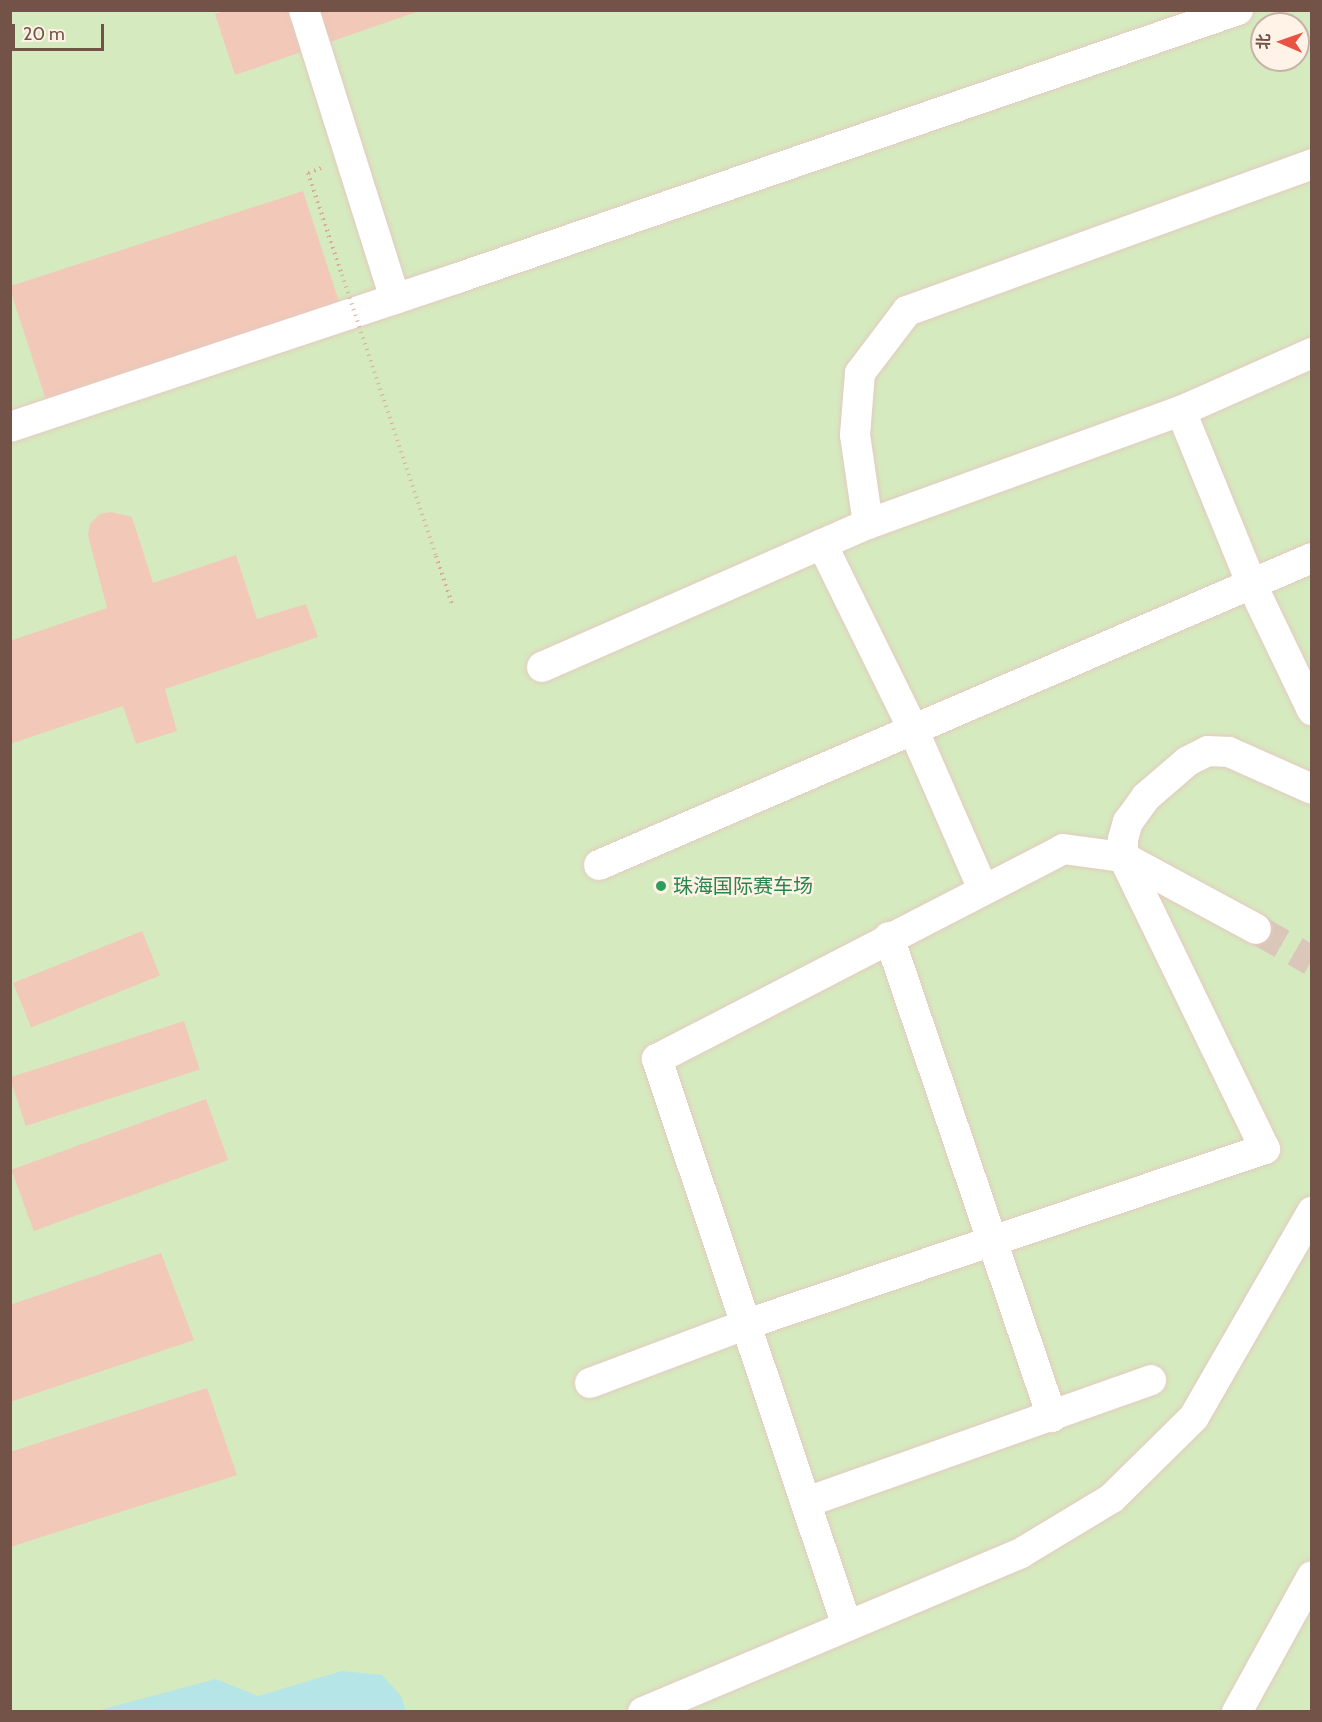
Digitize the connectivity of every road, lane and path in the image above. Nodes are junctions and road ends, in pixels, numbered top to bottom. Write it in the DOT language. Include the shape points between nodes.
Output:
graph roads {
  1 [pos="304,10"];
  2 [pos="1238,10"];
  3 [pos="350,158"];
  4 [pos="1311,164"];
  5 [pos="395,299"];
  6 [pos="1311,353"];
  7 [pos="1181,411"];
  8 [pos="10,427"];
  9 [pos="868,524"];
  10 [pos="822,544"];
  11 [pos="1311,558"];
  12 [pos="1252,585"];
  13 [pos="452,604"];
  14 [pos="542,667"];
  15 [pos="1311,710"];
  16 [pos="913,729"];
  17 [pos="1311,789"];
  18 [pos="1123,857"];
  19 [pos="599,865"];
  20 [pos="982,889"];
  21 [pos="1256,929"];
  22 [pos="889,937"];
  23 [pos="1311,1212"];
  24 [pos="993,1241"];
  25 [pos="744,1325"];
  26 [pos="1151,1380"];
  27 [pos="590,1383"];
  28 [pos="1052,1417"];
  29 [pos="807,1502"];
  30 [pos="1311,1576"];
  31 [pos="846,1623"];
  32 [pos="643,1712"];
  33 [pos="1237,1712"];
  1 -- 3 [label="lane"];
  2 -- 5 [label="lane"];
  3 -- 5 [label="lane"];
  3 -- 13 [label="path, bridge" via="308,173"];
  4 -- 9 [label="lane" via="907,311 860,373 855,435"];
  5 -- 8 [label="lane"];
  6 -- 7 [label="lane"];
  7 -- 9 [label="lane"];
  7 -- 12 [label="lane"];
  9 -- 10 [label="lane"];
  10 -- 14 [label="lane"];
  10 -- 16 [label="lane"];
  11 -- 12 [label="lane"];
  12 -- 15 [label="lane"];
  12 -- 16 [label="lane"];
  16 -- 19 [label="lane"];
  16 -- 20 [label="lane"];
  17 -- 18 [label="lane" via="1229,752 1208,751 1188,761 1146,797 1128,822"];
  18 -- 20 [label="lane" via="1063,849"];
  18 -- 21 [label="lane"];
  18 -- 24 [label="lane" via="1265,1149"];
  20 -- 22 [label="lane"];
  22 -- 24 [label="lane"];
  22 -- 25 [label="lane" via="657,1059"];
  23 -- 31 [label="lane" via="1194,1417 1112,1498 1021,1553"];
  24 -- 25 [label="lane"];
  24 -- 28 [label="lane"];
  25 -- 27 [label="lane"];
  25 -- 29 [label="lane"];
  26 -- 28 [label="lane"];
  28 -- 29 [label="lane"];
  29 -- 31 [label="lane"];
  30 -- 33 [label="lane"];
  31 -- 32 [label="lane"];
}
